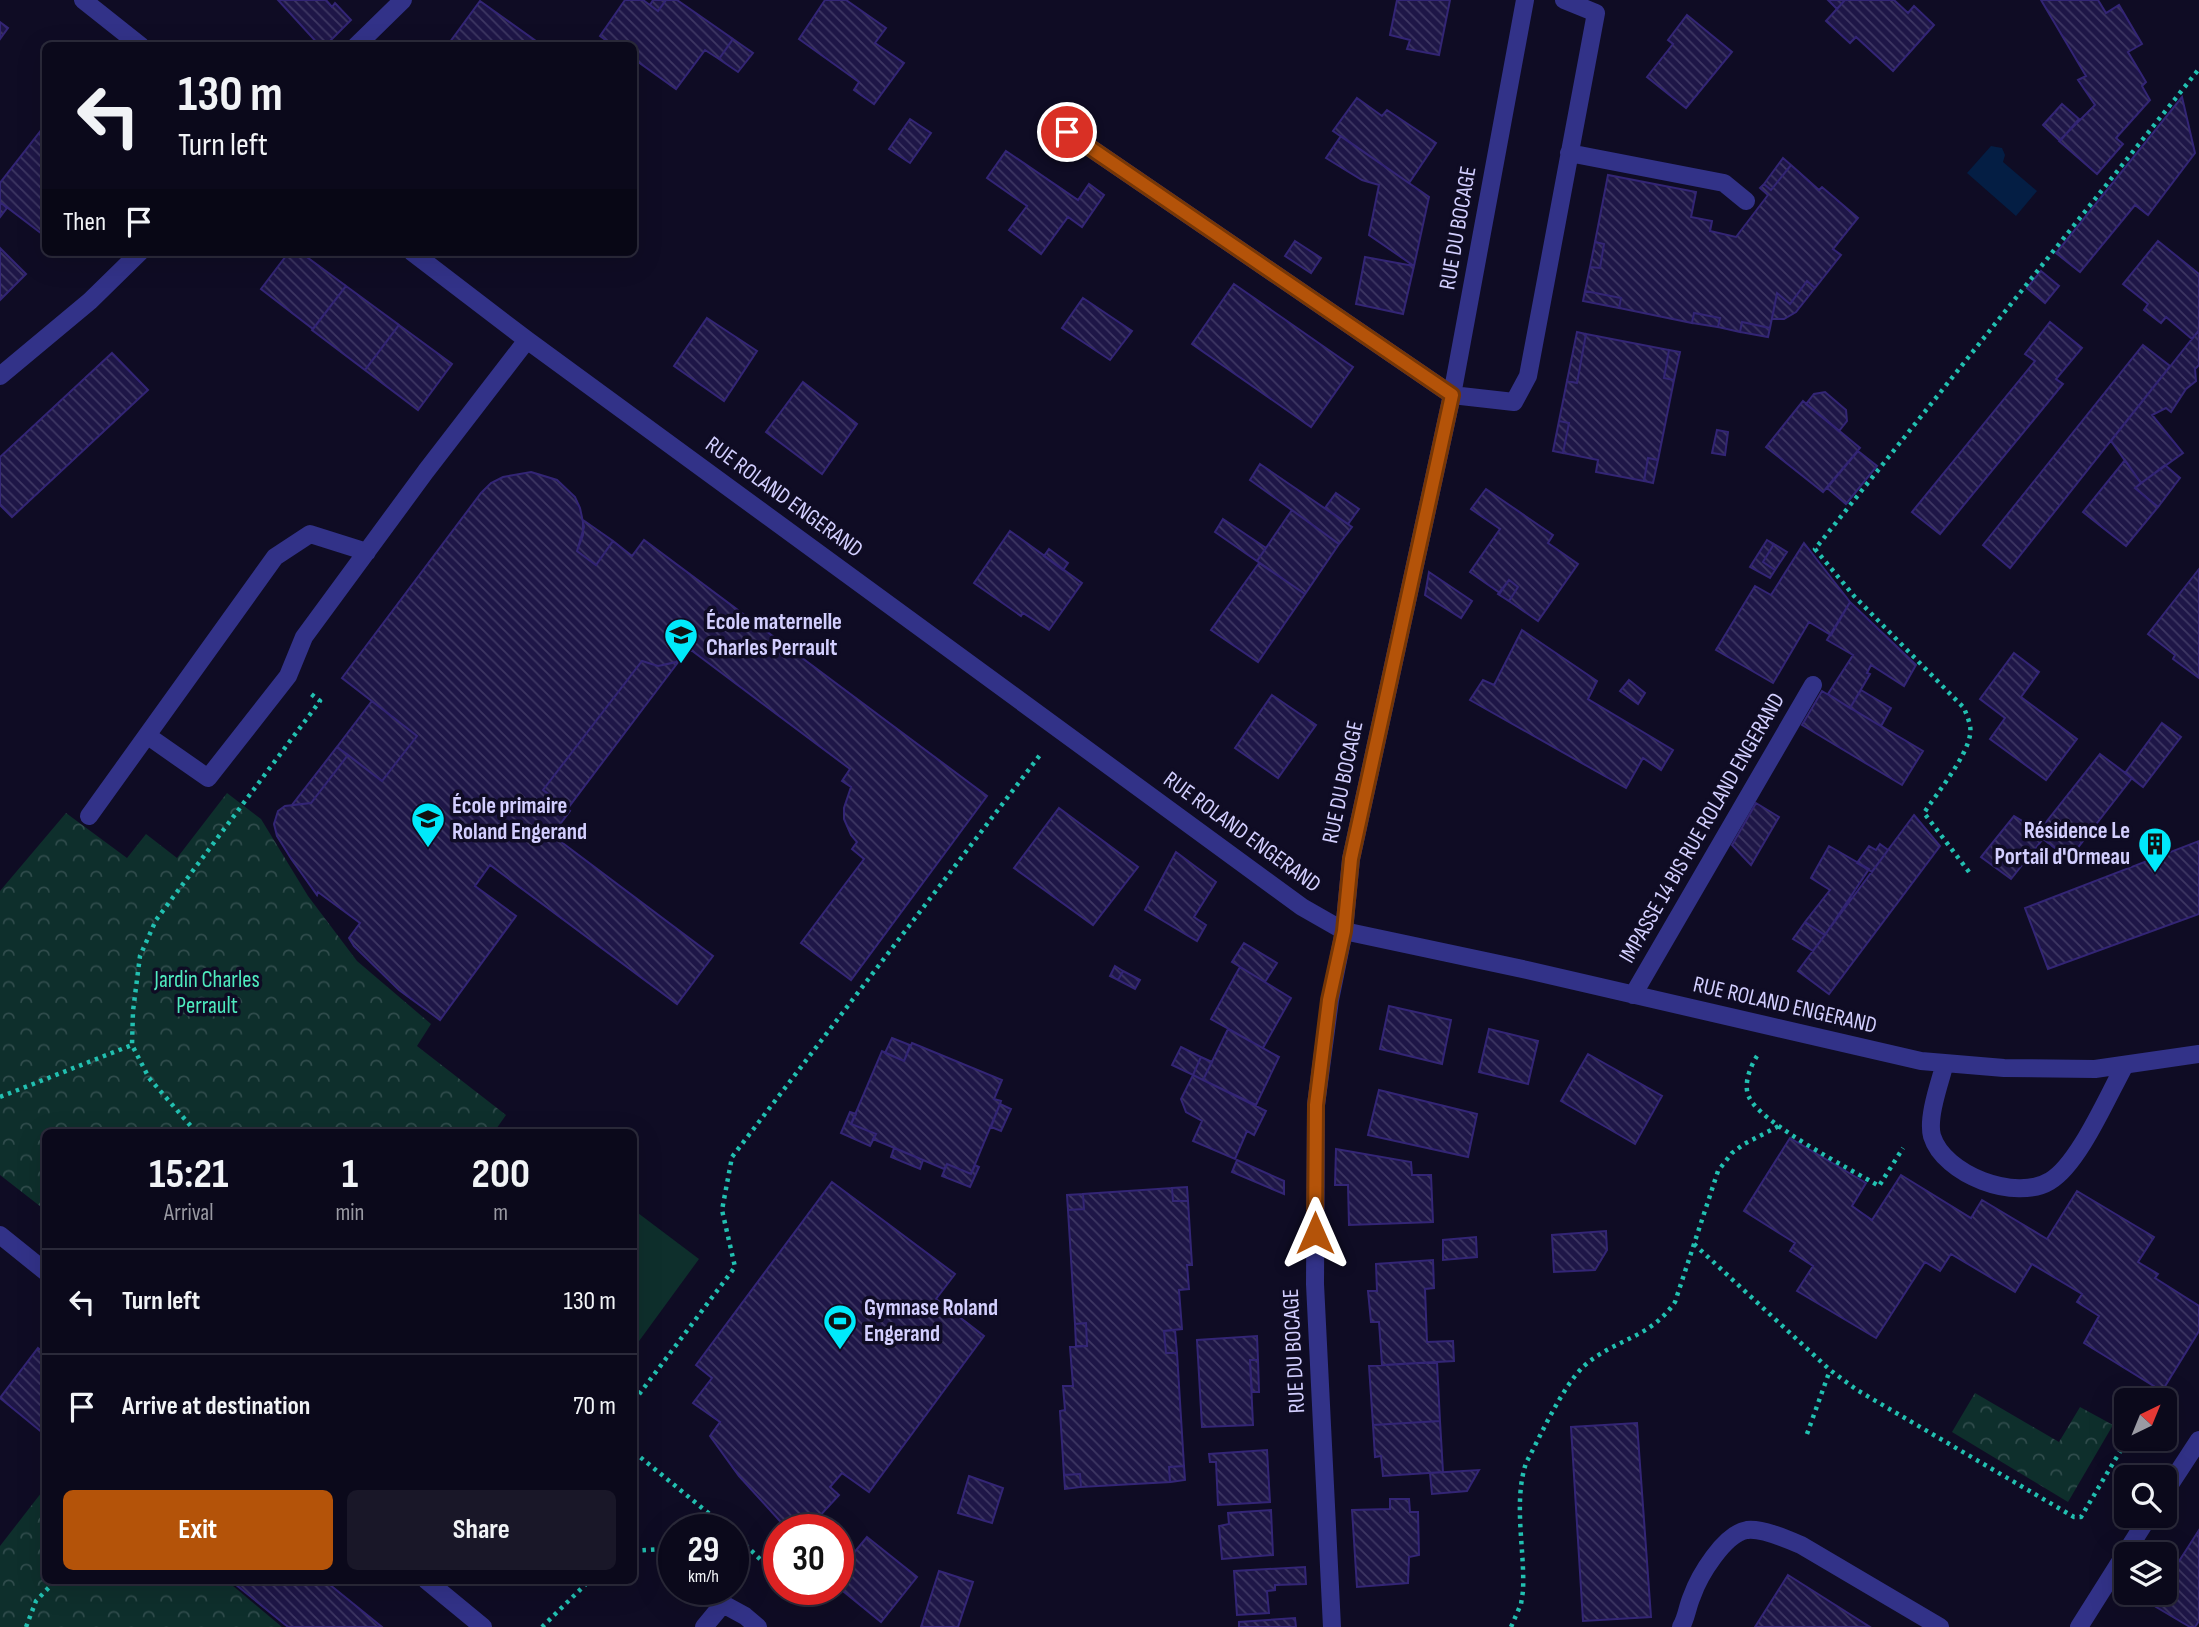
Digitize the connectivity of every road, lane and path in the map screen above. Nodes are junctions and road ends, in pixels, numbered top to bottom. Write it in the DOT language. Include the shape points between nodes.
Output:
graph roads {
  1 [pos="83,0"];
  2 [pos="403,0"];
  3 [pos="1525,0"];
  4 [pos="1564,0"];
  5 [pos="136,42"];
  6 [pos="360,42"];
  7 [pos="2199,69"];
  8 [pos="1067,132"];
  9 [pos="1569,153"];
  10 [pos="1745,201"];
  11 [pos="136,256"];
  12 [pos="417,256"];
  13 [pos="527,340"];
  14 [pos="0,376"];
  15 [pos="1452,395"];
  16 [pos="367,552"];
  17 [pos="288,676"];
  18 [pos="1813,685"];
  19 [pos="148,736"];
  20 [pos="1044,751"];
  21 [pos="89,816"];
  22 [pos="1969,872"];
  23 [pos="1344,931"];
  24 [pos="1633,995"];
  25 [pos="1774,1028"];
  26 [pos="132,1045"];
  27 [pos="2199,1054"];
  28 [pos="1945,1063"];
  29 [pos="2125,1065"];
  30 [pos="0,1097"];
  31 [pos="1779,1126"];
  32 [pos="193,1129"];
  33 [pos="1908,1141"];
  34 [pos="0,1236"];
  35 [pos="1694,1244"];
  36 [pos="42,1269"];
  37 [pos="1830,1370"];
  38 [pos="637,1397"];
  39 [pos="1807,1434"];
  40 [pos="2199,1440"];
  41 [pos="2120,1451"];
  42 [pos="637,1454"];
  43 [pos="2177,1474"];
  44 [pos="710,1514"];
  45 [pos="2141,1528"];
  46 [pos="749,1547"];
  47 [pos="658,1549"];
  48 [pos="637,1551"];
  49 [pos="763,1562"];
  50 [pos="52,1584"];
  51 [pos="431,1584"];
  52 [pos="586,1584"];
  53 [pos="26,1627"];
  54 [pos="483,1627"];
  55 [pos="541,1627"];
  56 [pos="704,1627"];
  57 [pos="758,1627"];
  58 [pos="1332,1627"];
  59 [pos="1511,1627"];
  60 [pos="1681,1627"];
  61 [pos="1940,1627"];
  62 [pos="2079,1627"];
  1 -- 5 [label="street"];
  2 -- 6 [label="street"];
  3 -- 15 [label="street, RUE DU BOCAGE"];
  4 -- 9 [label="street" via="1596,13"];
  7 -- 22 [label="path" via="1815,549 1854,596 1964,708 1970,736 1924,813"];
  8 -- 15 [label="street"];
  9 -- 10 [label="street" via="1724,183"];
  9 -- 15 [label="street" via="1528,376 1514,402"];
  11 -- 14 [label="street"];
  12 -- 13 [label="street, RUE ROLAND ENGERAND"];
  13 -- 16 [label="street"];
  13 -- 23 [label="street, RUE ROLAND ENGERAND" via="1311,914"];
  15 -- 23 [label="street, RUE DU BOCAGE" via="1351,859"];
  16 -- 17 [label="street" via="304,637"];
  16 -- 19 [label="street" via="310,534 275,557"];
  17 -- 19 [label="street" via="208,778"];
  17 -- 26 [label="path" via="320,701 156,920 139,956"];
  18 -- 24 [label="street, IMPASSE 14 BIS RUE ROLAND ENGERAND"];
  19 -- 21 [label="street"];
  20 -- 38 [label="path" via="732,1157 722,1210 735,1267"];
  23 -- 24 [label="street, RUE ROLAND ENGERAND"];
  23 -- 58 [label="street, RUE DU BOCAGE" via="1329,1000 1316,1105 1315,1284"];
  24 -- 25 [label="street, RUE ROLAND ENGERAND"];
  25 -- 28 [label="street, RUE ROLAND ENGERAND"];
  25 -- 31 [label="path" via="1747,1080 1749,1097"];
  26 -- 30 [label="path"];
  26 -- 32 [label="path" via="149,1078"];
  27 -- 29 [label="street, RUE ROLAND ENGERAND"];
  28 -- 29 [label="street, RUE ROLAND ENGERAND" via="2004,1068"];
  28 -- 29 [label="street" via="1931,1122 1941,1152 1978,1179 2003,1188 2026,1189 2049,1182 2073,1159"];
  31 -- 33 [label="path" via="1879,1186"];
  31 -- 35 [label="path" via="1744,1144 1718,1171"];
  34 -- 36 [label="street"];
  35 -- 37 [label="path"];
  35 -- 59 [label="path" via="1675,1302 1665,1317 1584,1367 1526,1463 1520,1500 1523,1591"];
  37 -- 39 [label="path"];
  37 -- 41 [label="path" via="2074,1517 2081,1517"];
  40 -- 43 [label="street"];
  42 -- 44 [label="path"];
  45 -- 62 [label="street"];
  46 -- 49 [label="path"];
  47 -- 48 [label="path"];
  50 -- 53 [label="path" via="36,1601"];
  51 -- 54 [label="street"];
  52 -- 55 [label="path"];
  56 -- 57 [label="street" via="723,1604"];
  60 -- 61 [label="street" via="1701,1577 1717,1553 1731,1538 1748,1530 1801,1545"];
}
